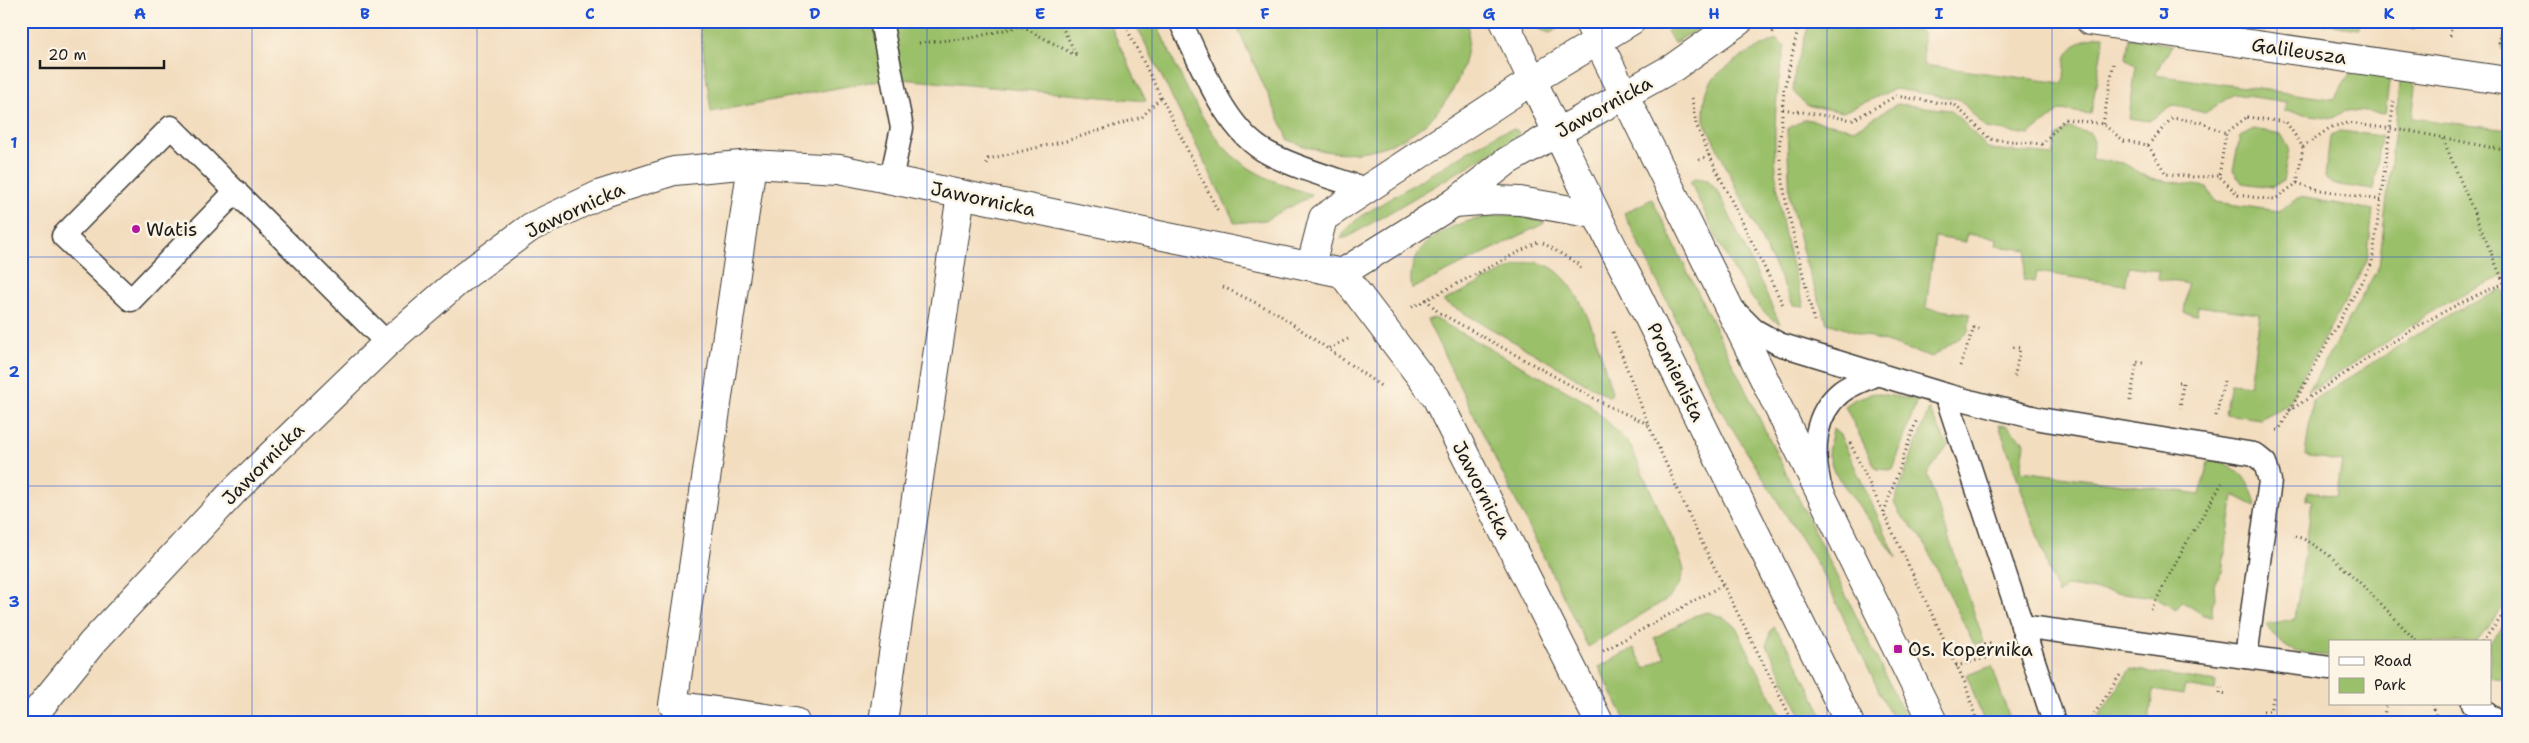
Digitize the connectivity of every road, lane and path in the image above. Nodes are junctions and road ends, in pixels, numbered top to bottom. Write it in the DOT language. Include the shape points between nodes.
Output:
graph roads {
  1 [pos="881,21"];
  2 [pos="1059,21"];
  3 [pos="1123,21"];
  4 [pos="1180,21"];
  5 [pos="1504,21"];
  6 [pos="1631,21"];
  7 [pos="1739,21"];
  8 [pos="1800,21"];
  9 [pos="2090,21"];
  10 [pos="2503,21"];
  11 [pos="2120,25"];
  12 [pos="1593,30"];
  13 [pos="886,46"];
  14 [pos="2498,49"];
  15 [pos="1533,80"];
  16 [pos="2508,81"];
  17 [pos="2394,93"];
  18 [pos="1626,94"];
  19 [pos="1161,97"];
  20 [pos="1783,109"];
  21 [pos="2103,124"];
  22 [pos="2390,129"];
  23 [pos="1558,133"];
  24 [pos="2226,133"];
  25 [pos="2443,138"];
  26 [pos="2148,145"];
  27 [pos="2303,147"];
  28 [pos="2508,151"];
  29 [pos="752,164"];
  30 [pos="986,167"];
  31 [pos="2219,176"];
  32 [pos="891,179"];
  33 [pos="2297,183"];
  34 [pos="1366,189"];
  35 [pos="236,191"];
  36 [pos="961,194"];
  37 [pos="2381,200"];
  38 [pos="1454,203"];
  39 [pos="1594,214"];
  40 [pos="1220,215"];
  41 [pos="1540,241"];
  42 [pos="1311,265"];
  43 [pos="1583,272"];
  44 [pos="1342,273"];
  45 [pos="2506,282"];
  46 [pos="1216,284"];
  47 [pos="2508,293"];
  48 [pos="1426,300"];
  49 [pos="1728,304"];
  50 [pos="1610,323"];
  51 [pos="1979,329"];
  52 [pos="387,343"];
  53 [pos="2014,347"];
  54 [pos="1806,353"];
  55 [pos="2143,363"];
  56 [pos="1879,373"];
  57 [pos="1957,373"];
  58 [pos="2014,381"];
  59 [pos="2224,381"];
  60 [pos="2178,382"];
  61 [pos="1384,389"];
  62 [pos="1937,392"];
  63 [pos="2129,409"];
  64 [pos="2289,412"];
  65 [pos="2178,416"];
  66 [pos="2215,421"];
  67 [pos="1648,424"];
  68 [pos="2279,430"];
  69 [pos="2243,451"];
  70 [pos="1823,496"];
  71 [pos="1884,513"];
  72 [pos="2263,528"];
  73 [pos="1723,585"];
  74 [pos="2508,610"];
  75 [pos="2022,626"];
  76 [pos="2416,640"];
  77 [pos="2484,640"];
  78 [pos="2136,642"];
  79 [pos="1990,644"];
  80 [pos="1950,652"];
  81 [pos="1992,656"];
  82 [pos="2246,657"];
  83 [pos="1956,666"];
  84 [pos="1572,668"];
  85 [pos="2329,668"];
  86 [pos="2276,689"];
  87 [pos="2386,706"];
  88 [pos="2433,706"];
  89 [pos="2476,706"];
  90 [pos="2263,711"];
  91 [pos="28,722"];
  92 [pos="795,722"];
  93 [pos="883,722"];
  94 [pos="1599,722"];
  95 [pos="1794,722"];
  96 [pos="1849,722"];
  97 [pos="1933,722"];
  98 [pos="2054,722"];
  99 [pos="2089,722"];
  100 [pos="2383,722"];
  101 [pos="2437,722"];
  102 [pos="2498,722"];
  1 -- 13 [label="lane"];
  2 -- 13 [label="path" via="1077,56 1021,26 971,38"];
  3 -- 19 [label="path"];
  4 -- 34 [label="lane" via="1228,117 1246,138 1278,158"];
  5 -- 15 [label="street, Promienista"];
  6 -- 12 [label="street"];
  7 -- 18 [label="street, Jawornicka" via="1674,67"];
  8 -- 20 [label="path" via="1784,90"];
  9 -- 11 [label="street, Galileusza"];
  10 -- 14 [label="path"];
  11 -- 16 [label="street, Galileusza"];
  11 -- 21 [label="path"];
  12 -- 15 [label="street"];
  12 -- 18 [label="street"];
  13 -- 32 [label="lane" via="902,128"];
  15 -- 23 [label="street, Promienista"];
  15 -- 34 [label="street"];
  17 -- 22 [label="path"];
  18 -- 23 [label="street, Jawornicka"];
  18 -- 49 [label="street"];
  19 -- 30 [label="path" via="1142,117 1066,141 988,160"];
  19 -- 40 [label="path"];
  20 -- 21 [label="path" via="1853,120 1896,96 1955,105 1990,139 2042,144 2066,119"];
  20 -- 54 [label="path" via="1779,152 1786,203 1804,285 1815,318"];
  21 -- 26 [label="path" via="2124,140"];
  22 -- 25 [label="path"];
  22 -- 27 [label="path" via="2348,123 2331,127"];
  22 -- 37 [label="path"];
  23 -- 38 [label="street, Jawornicka" via="1507,161"];
  23 -- 39 [label="street, Promienista"];
  24 -- 26 [label="path" via="2200,122 2172,118"];
  24 -- 27 [label="path" via="2247,117 2286,122"];
  24 -- 31 [label="path"];
  25 -- 28 [label="path"];
  25 -- 45 [label="path"];
  26 -- 31 [label="path" via="2166,174"];
  27 -- 33 [label="path"];
  29 -- 32 [label="street, Jawornicka" via="839,169"];
  29 -- 52 [label="street, Jawornicka" via="674,171 600,194 531,228 463,278"];
  29 -- 92 [label="street" via="673,705"];
  31 -- 33 [label="path" via="2238,195 2274,200"];
  32 -- 36 [label="street, Jawornicka"];
  33 -- 37 [label="path"];
  34 -- 42 [label="street" via="1323,218"];
  35 -- 35 [label="lane" via="170,127 63,236 131,300"];
  35 -- 52 [label="lane"];
  36 -- 42 [label="street, Jawornicka"];
  36 -- 93 [label="street"];
  37 -- 64 [label="path" via="2372,263"];
  38 -- 39 [label="street" via="1495,200"];
  38 -- 44 [label="street, Jawornicka"];
  39 -- 96 [label="street, Promienista" via="1632,284"];
  41 -- 43 [label="path" via="1578,264"];
  42 -- 44 [label="street, Jawornicka"];
  44 -- 84 [label="street, Jawornicka" via="1436,397"];
  45 -- 47 [label="path"];
  45 -- 64 [label="path" via="2447,310 2398,339"];
  46 -- 61 [label="path" via="1278,313"];
  48 -- 67 [label="path" via="1438,312 1608,406"];
  49 -- 54 [label="lane" via="1754,330 1779,344"];
  49 -- 70 [label="street"];
  50 -- 67 [label="path"];
  51 -- 57 [label="path" via="1974,328"];
  52 -- 91 [label="street, Jawornicka" via="236,489 92,643"];
  53 -- 58 [label="path" via="2020,348"];
  54 -- 56 [label="lane"];
  55 -- 63 [label="path" via="2137,362"];
  56 -- 62 [label="lane"];
  56 -- 70 [label="lane" via="1842,392 1831,402 1823,417 1814,454"];
  59 -- 66 [label="path"];
  60 -- 65 [label="path" via="2183,382"];
  62 -- 69 [label="lane" via="2040,419"];
  62 -- 71 [label="path"];
  62 -- 75 [label="lane"];
  64 -- 68 [label="path"];
  67 -- 73 [label="path"];
  69 -- 72 [label="lane" via="2254,454 2265,463 2270,481"];
  69 -- 78 [label="path" via="2188,540"];
  70 -- 97 [label="street"];
  72 -- 76 [label="path" via="2307,539 2344,568"];
  72 -- 82 [label="lane"];
  73 -- 84 [label="path"];
  73 -- 95 [label="path"];
  74 -- 77 [label="path"];
  75 -- 78 [label="lane"];
  75 -- 98 [label="lane"];
  78 -- 82 [label="lane"];
  78 -- 99 [label="path" via="2130,661"];
  79 -- 80 [label="path"];
  81 -- 83 [label="path"];
  82 -- 85 [label="lane"];
  84 -- 94 [label="street, Jawornicka"];
  86 -- 90 [label="path" via="2270,712"];
  87 -- 100 [label="path"];
  88 -- 101 [label="path"];
  89 -- 102 [label="lane"];
}
